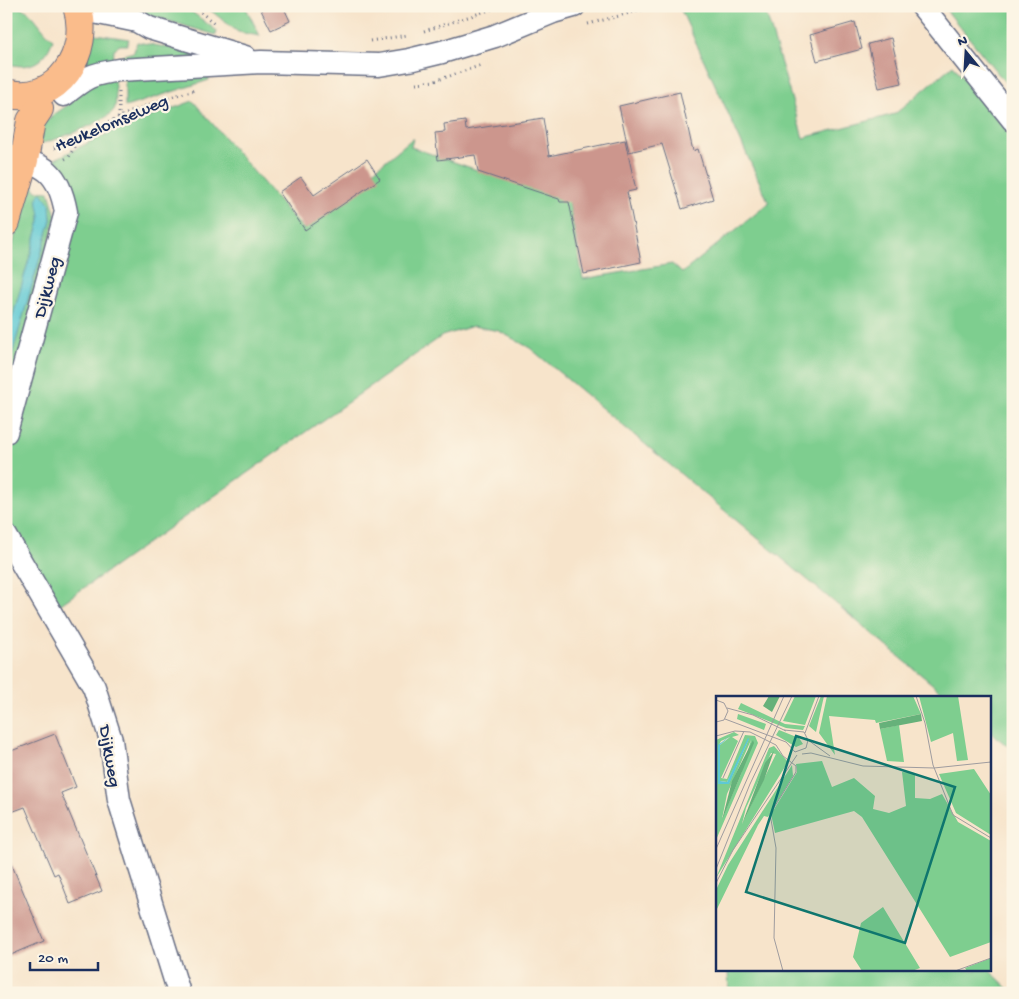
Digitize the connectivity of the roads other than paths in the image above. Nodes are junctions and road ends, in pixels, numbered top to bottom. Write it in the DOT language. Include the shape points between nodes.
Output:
graph roads {
  1 [pos="58,6"];
  2 [pos="574,6"];
  3 [pos="922,6"];
  4 [pos="80,12"];
  5 [pos="261,62"];
  6 [pos="64,95"];
  7 [pos="20,103"];
  8 [pos="1013,120"];
  9 [pos="14,159"];
  10 [pos="9,210"];
  11 [pos="6,432"];
  12 [pos="6,536"];
  13 [pos="179,993"];
  1 -- 4 [label="main road" via="71,19"];
  2 -- 5 [label="street, Heukelomseweg" via="495,36 409,60 379,65"];
  3 -- 8 [label="street"];
  4 -- 5 [label="street, Heukelomseweg" via="134,34 149,28"];
  4 -- 7 [label="main road" via="81,38 71,66 53,86"];
  5 -- 6 [label="street, Heukelomseweg" via="119,70 82,80"];
  6 -- 7 [label="main road" via="48,106"];
  7 -- 9 [label="main road" via="31,121"];
  9 -- 10 [label="main road"];
  9 -- 11 [label="street, Dijkweg" via="46,168 54,176 64,198 66,212"];
  12 -- 13 [label="street, Dijkweg" via="94,686 112,740 119,800"];
}
